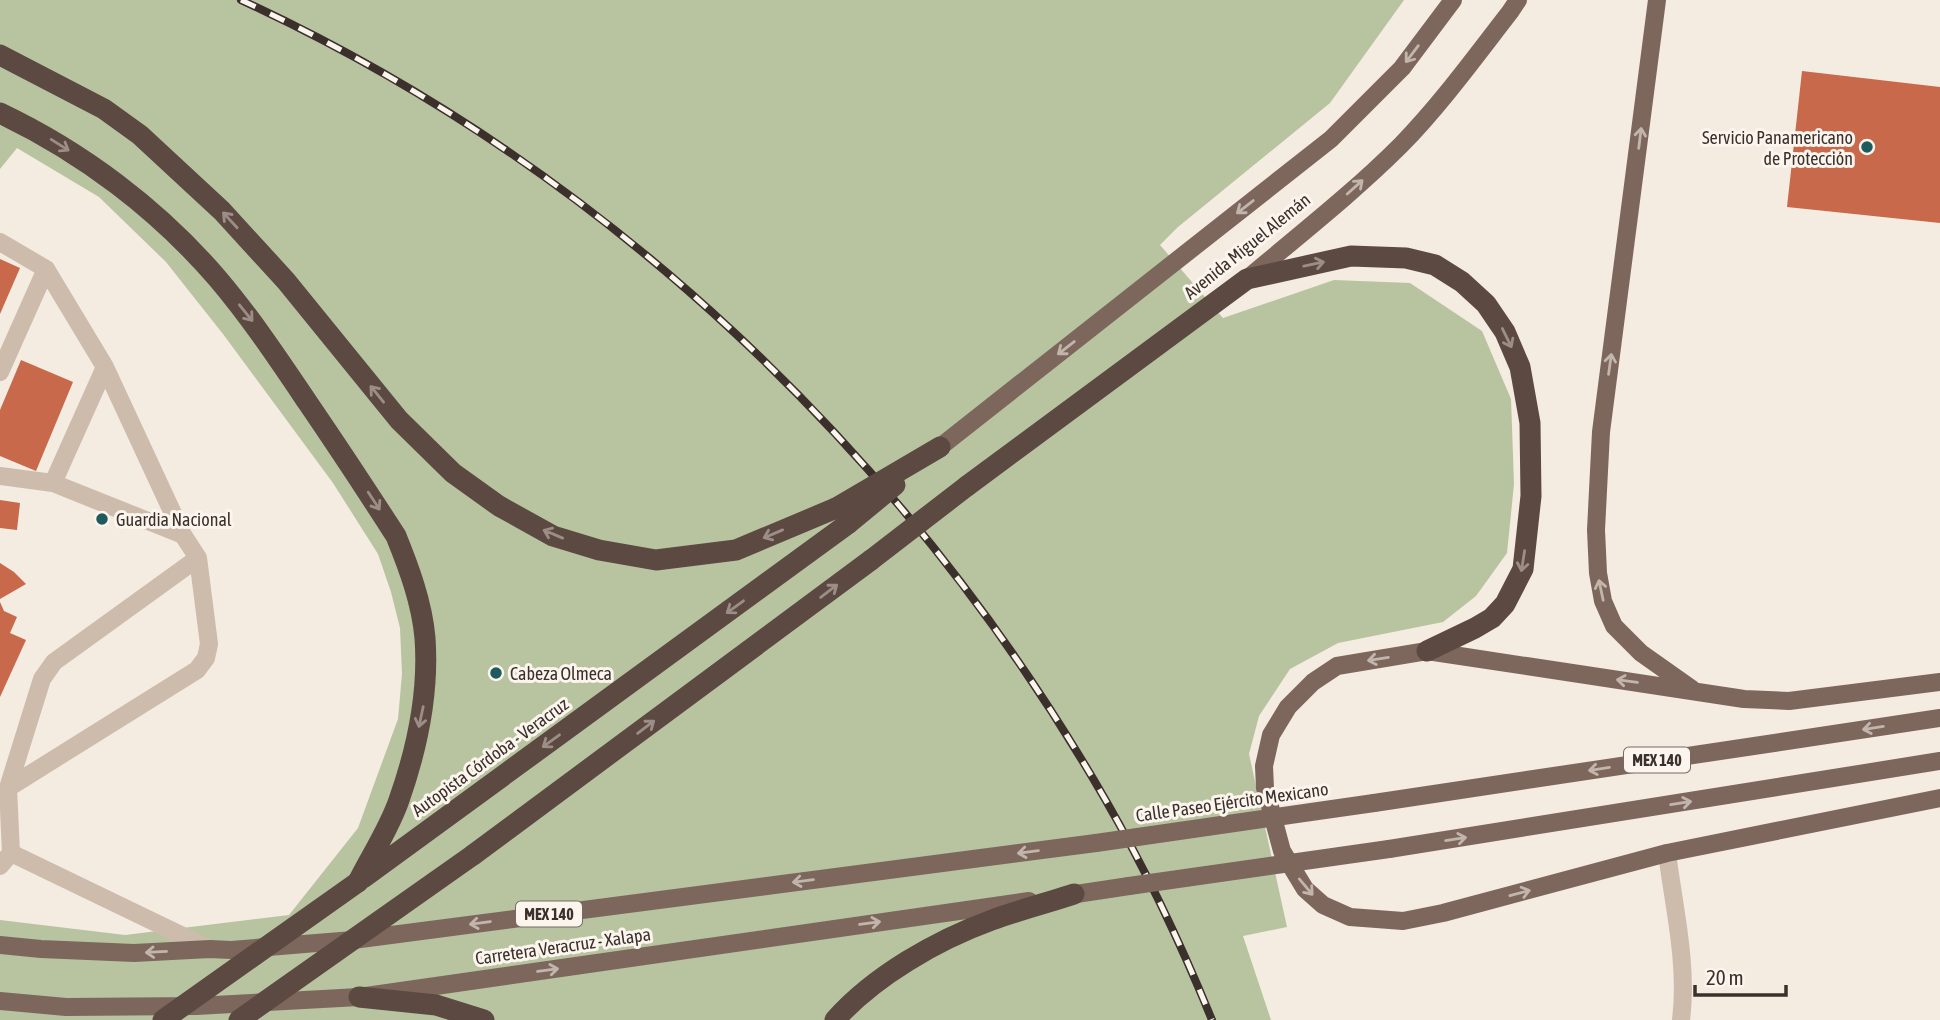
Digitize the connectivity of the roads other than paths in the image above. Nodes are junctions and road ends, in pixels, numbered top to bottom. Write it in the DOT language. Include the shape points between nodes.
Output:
graph roads {
  1 [pos="1453,0"];
  2 [pos="1518,0"];
  3 [pos="1657,0"];
  4 [pos="0,55"];
  5 [pos="0,113"];
  6 [pos="0,242"];
  7 [pos="46,269"];
  8 [pos="1247,279"];
  9 [pos="105,368"];
  10 [pos="0,372"];
  11 [pos="940,447"];
  12 [pos="0,475"];
  13 [pos="53,483"];
  14 [pos="842,515"];
  15 [pos="183,535"];
  16 [pos="198,558"];
  17 [pos="1427,651"];
  18 [pos="1940,682"];
  19 [pos="1694,691"];
  20 [pos="1940,718"];
  21 [pos="1940,761"];
  22 [pos="8,788"];
  23 [pos="1940,798"];
  24 [pos="1096,843"];
  25 [pos="1667,853"];
  26 [pos="5,859"];
  27 [pos="358,882"];
  28 [pos="1074,894"];
  29 [pos="0,945"];
  30 [pos="210,949"];
  31 [pos="359,997"];
  32 [pos="0,1001"];
  33 [pos="163,1020"];
  34 [pos="239,1020"];
  35 [pos="484,1020"];
  36 [pos="835,1020"];
  37 [pos="1681,1020"];
  1 -- 11 [label="main road, Avenida Miguel Alemán, one-way" via="1402,68 1331,139"];
  8 -- 2 [label="main road, Avenida Miguel Alemán, one-way" via="1401,144"];
  19 -- 3 [label="main road, one-way" via="1641,653 1614,626 1598,573 1601,432"];
  14 -- 4 [label="highway, one-way" via="736,550 656,559 599,550 542,530 453,473 398,420 286,281 222,211 140,135 104,108"];
  5 -- 27 [label="highway, one-way" via="85,160 160,220 216,277 259,330 396,536 410,570 425,637 425,699 398,803"];
  6 -- 7 [label="lane"];
  7 -- 9 [label="lane"];
  7 -- 10 [label="lane"];
  8 -- 17 [label="highway, one-way" via="1351,256 1406,258 1435,265 1462,282 1486,304 1505,331 1520,368 1530,423 1531,496 1523,569 1505,604 1492,618"];
  34 -- 8 [label="highway, Avenida Miguel Alemán, one-way, bridge" via="473,855"];
  9 -- 13 [label="lane"];
  9 -- 15 [label="lane"];
  11 -- 14 [label="highway, Autopista Córdoba - Veracruz, bridge"];
  12 -- 13 [label="lane"];
  13 -- 15 [label="lane"];
  14 -- 27 [label="highway, Autopista Córdoba - Veracruz, one-way"];
  15 -- 16 [label="lane"];
  16 -- 22 [label="lane" via="54,662 43,679"];
  16 -- 22 [label="lane" via="209,644 202,665"];
  19 -- 17 [label="main road, one-way"];
  17 -- 25 [label="main road, one-way" via="1337,666 1288,707 1271,735 1264,766 1272,821 1282,851 1305,889 1323,905 1350,917 1403,921"];
  18 -- 19 [label="main road" via="1789,701"];
  20 -- 24 [label="main road, Calle Paseo Ejército Mexicano / MEX 140, one-way, bridge"];
  28 -- 21 [label="main road, Carretera Veracruz - Xalapa, one-way, bridge"];
  22 -- 26 [label="lane"];
  23 -- 25 [label="main road"];
  24 -- 30 [label="main road, Carretera Veracruz - Xalapa / MEX 140, one-way" via="353,940"];
  25 -- 37 [label="lane" via="1682,963"];
  26 -- 30 [label="lane"];
  27 -- 33 [label="highway, Autopista Córdoba - Veracruz, bridge"];
  31 -- 28 [label="main road, Carretera Veracruz - Xalapa, one-way"];
  28 -- 36 [label="highway" via="990,921 933,947 850,1003"];
  30 -- 29 [label="main road, Carretera Veracruz - Xalapa / MEX 140, one-way" via="134,953"];
  31 -- 32 [label="main road, Carretera Veracruz - Xalapa" via="196,1006 66,1007"];
  31 -- 35 [label="highway" via="436,1004"];
}
